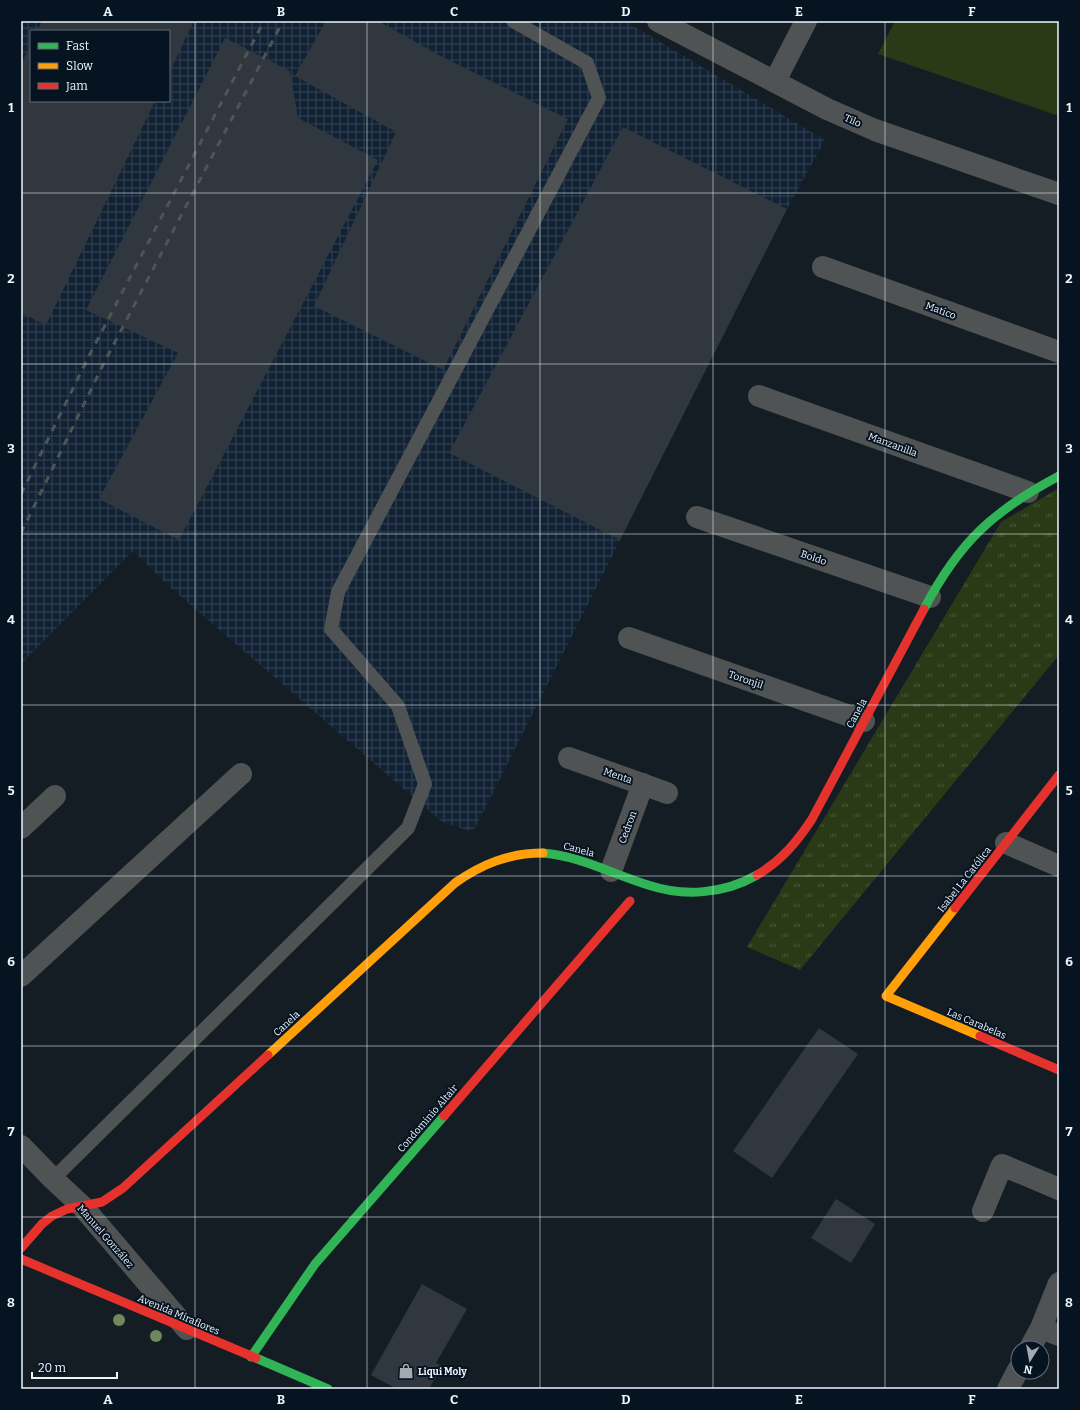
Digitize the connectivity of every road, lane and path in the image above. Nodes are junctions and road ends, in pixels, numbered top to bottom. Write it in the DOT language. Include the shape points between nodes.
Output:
graph roads {
  1 [pos="513,21"];
  2 [pos="658,21"];
  3 [pos="806,21"];
  4 [pos="775,81"];
  5 [pos="1059,194"];
  6 [pos="823,267"];
  7 [pos="1059,352"];
  8 [pos="759,396"];
  9 [pos="1059,476"];
  10 [pos="1028,492"];
  11 [pos="697,517"];
  12 [pos="930,597"];
  13 [pos="629,638"];
  14 [pos="864,721"];
  15 [pos="569,758"];
  16 [pos="242,774"];
  17 [pos="1059,774"];
  18 [pos="643,784"];
  19 [pos="667,793"];
  20 [pos="56,796"];
  21 [pos="21,828"];
  22 [pos="1006,843"];
  23 [pos="1059,866"];
  24 [pos="611,871"];
  25 [pos="630,901"];
  26 [pos="21,976"];
  27 [pos="886,996"];
  28 [pos="1059,1070"];
  29 [pos="21,1146"];
  30 [pos="53,1179"];
  31 [pos="1059,1188"];
  32 [pos="82,1206"];
  33 [pos="983,1211"];
  34 [pos="21,1248"];
  35 [pos="21,1259"];
  36 [pos="1059,1283"];
  37 [pos="187,1329"];
  38 [pos="1050,1332"];
  39 [pos="1040,1340"];
  40 [pos="251,1356"];
  41 [pos="1013,1380"];
  42 [pos="321,1388"];
  43 [pos="1008,1389"];
  1 -- 30 [label="lane" via="587,63 599,98 338,592 331,629 398,706 425,784 408,828"];
  2 -- 4 [label="street, Tilo"];
  3 -- 4 [label="street"];
  4 -- 5 [label="street, Tilo" via="827,109 875,130"];
  6 -- 7 [label="street, Matico"];
  8 -- 10 [label="street, Manzanilla"];
  9 -- 10 [label="street, Canela"];
  10 -- 12 [label="street, Canela" via="1008,505 973,535 959,551"];
  11 -- 12 [label="street, Boldo"];
  12 -- 14 [label="street, Canela"];
  13 -- 14 [label="street, Toronjil"];
  14 -- 24 [label="street, Canela" via="803,833 780,859 763,872 723,889 681,892 660,888"];
  15 -- 18 [label="street, Menta"];
  16 -- 26 [label="street"];
  17 -- 22 [label="street, Isabel La Católica"];
  18 -- 19 [label="street, Menta"];
  18 -- 24 [label="street, Cedron"];
  20 -- 21 [label="street"];
  22 -- 23 [label="street"];
  22 -- 27 [label="street, Isabel La Católica"];
  24 -- 32 [label="street, Canela" via="578,858 534,853 512,855 472,870 454,883 123,1188 100,1202"];
  25 -- 40 [label="street, Condominio Altair" via="315,1264"];
  27 -- 28 [label="street, Las Carabelas"];
  29 -- 30 [label="street, Manuel González"];
  30 -- 32 [label="street, Manuel González"];
  31 -- 33 [label="street" via="1002,1165"];
  32 -- 34 [label="street, Canela" via="64,1210 47,1219"];
  32 -- 37 [label="street, Manuel González"];
  35 -- 37 [label="street, Avenida Miraflores"];
  36 -- 38 [label="street"];
  37 -- 40 [label="street, Avenida Miraflores"];
  38 -- 39 [label="street"];
  40 -- 42 [label="street, Avenida Miraflores"];
  41 -- 43 [label="street"];
}
